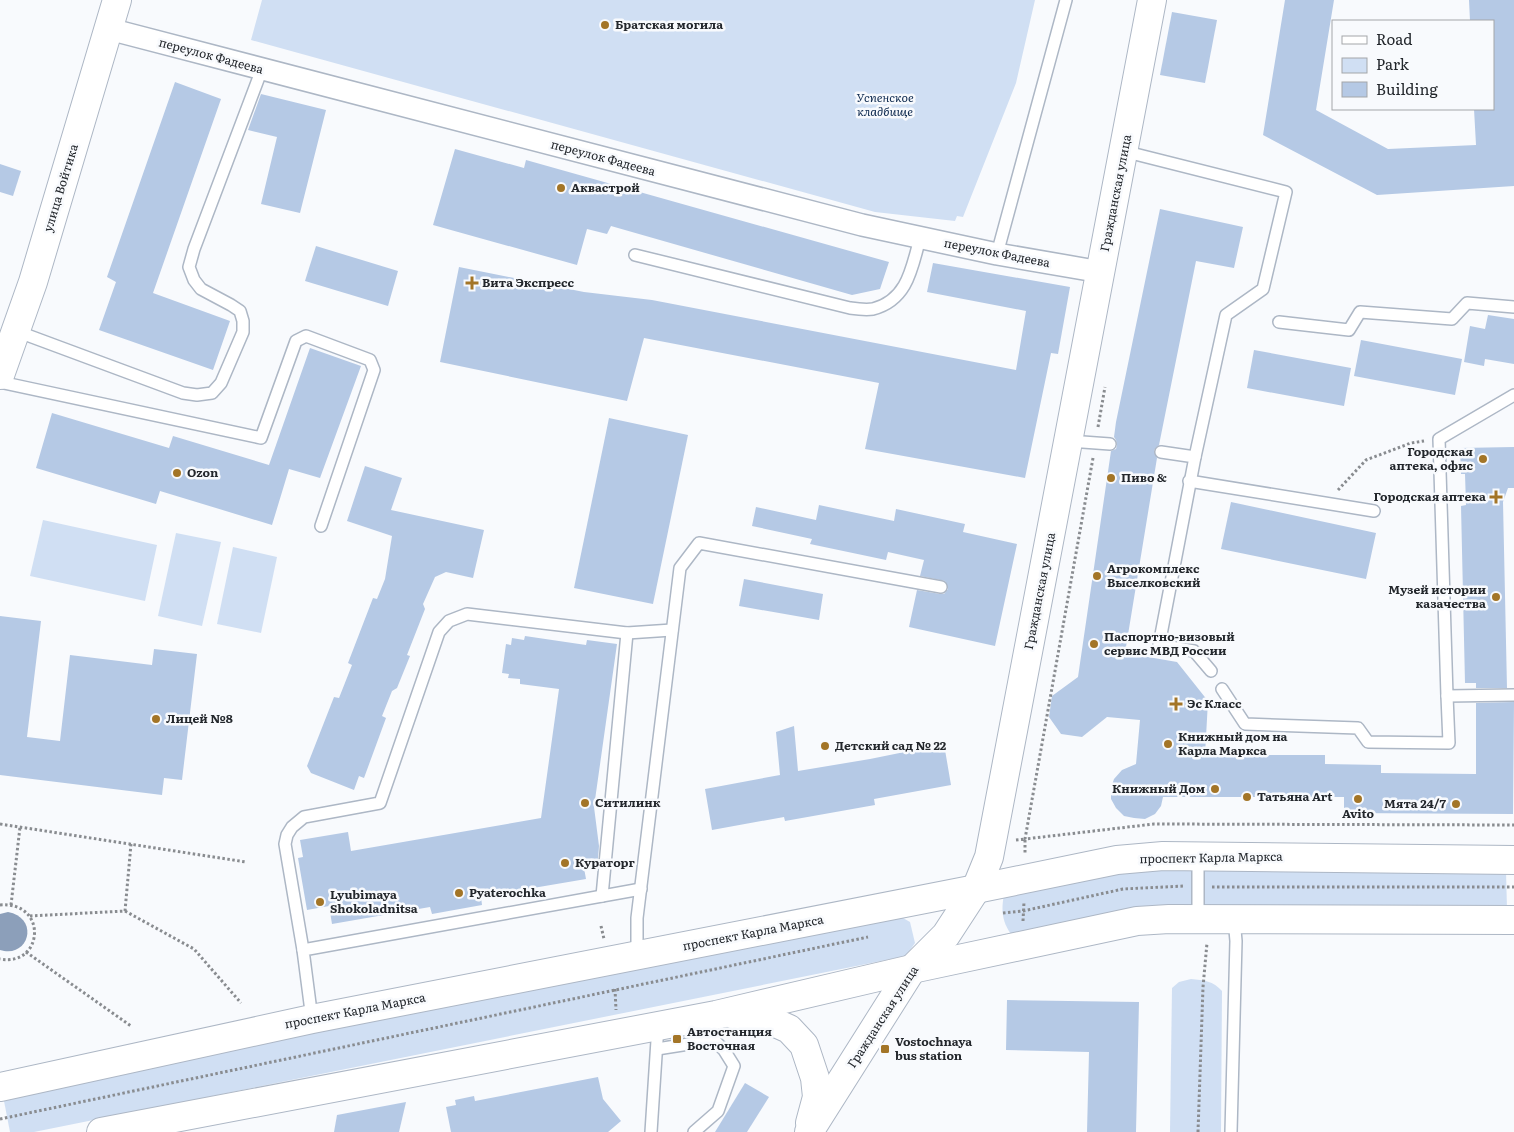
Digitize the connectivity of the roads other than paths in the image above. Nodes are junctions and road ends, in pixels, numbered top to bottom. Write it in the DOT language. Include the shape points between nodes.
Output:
graph roads {
  1 [pos="117,0"];
  2 [pos="1066,0"];
  3 [pos="1152,0"];
  4 [pos="108,29"];
  5 [pos="262,69"];
  6 [pos="1123,151"];
  7 [pos="920,238"];
  8 [pos="997,254"];
  9 [pos="635,255"];
  10 [pos="1101,272"];
  11 [pos="1514,307"];
  12 [pos="1279,322"];
  13 [pos="16,330"];
  14 [pos="0,375"];
  15 [pos="0,382"];
  16 [pos="1514,395"];
  17 [pos="1069,441"];
  18 [pos="1110,444"];
  19 [pos="1161,452"];
  20 [pos="1194,456"];
  21 [pos="1189,481"];
  22 [pos="1374,512"];
  23 [pos="321,526"];
  24 [pos="941,587"];
  25 [pos="672,630"];
  26 [pos="626,633"];
  27 [pos="1210,670"];
  28 [pos="1222,689"];
  29 [pos="1514,695"];
  30 [pos="1447,696"];
  31 [pos="1198,856"];
  32 [pos="1514,860"];
  33 [pos="641,889"];
  34 [pos="976,889"];
  35 [pos="602,896"];
  36 [pos="1234,919"];
  37 [pos="1514,920"];
  38 [pos="1203,930"];
  39 [pos="303,950"];
  40 [pos="637,956"];
  41 [pos="912,969"];
  42 [pos="716,1015"];
  43 [pos="312,1019"];
  44 [pos="658,1037"];
  45 [pos="0,1087"];
  46 [pos="101,1132"];
  47 [pos="652,1132"];
  48 [pos="694,1132"];
  49 [pos="808,1132"];
  50 [pos="1232,1132"];
  1 -- 4 [label="main road, улица Войтика"];
  2 -- 8 [label="lane"];
  3 -- 6 [label="main road, Гражданская улица"];
  4 -- 5 [label="street, переулок Фадеева"];
  4 -- 13 [label="main road, улица Войтика"];
  5 -- 7 [label="street, переулок Фадеева"];
  5 -- 13 [label="lane" via="189,267 201,289 240,311 244,321 243,332 221,383 212,393 183,393"];
  6 -- 10 [label="main road, Гражданская улица"];
  6 -- 20 [label="lane" via="1286,192 1263,289 1226,315"];
  7 -- 8 [label="street, переулок Фадеева"];
  7 -- 9 [label="lane" via="907,285 892,301 872,309 850,308"];
  8 -- 10 [label="street, переулок Фадеева"];
  10 -- 17 [label="main road, Гражданская улица"];
  11 -- 12 [label="lane" via="1466,303 1452,319 1360,312 1349,330"];
  13 -- 14 [label="main road, улица Войтика"];
  15 -- 23 [label="lane" via="261,438 296,341 306,336 370,360 374,370"];
  16 -- 30 [label="lane" via="1439,439"];
  17 -- 18 [label="lane"];
  17 -- 34 [label="main road, Гражданская улица" via="992,846"];
  19 -- 20 [label="lane"];
  20 -- 21 [label="lane"];
  21 -- 22 [label="lane"];
  21 -- 27 [label="lane" via="1159,645 1194,652"];
  24 -- 25 [label="lane" via="699,543 680,568"];
  25 -- 26 [label="lane"];
  25 -- 33 [label="lane"];
  26 -- 35 [label="lane"];
  26 -- 39 [label="lane" via="467,614 449,621 439,632 380,803 304,817 287,835 285,844"];
  28 -- 30 [label="lane" via="1245,724 1358,728 1368,742 1449,742"];
  29 -- 30 [label="lane"];
  31 -- 32 [label="main road, проспект Карла Маркса"];
  31 -- 34 [label="main road, проспект Карла Маркса" via="1118,860"];
  31 -- 38 [label="lane"];
  33 -- 35 [label="lane"];
  33 -- 40 [label="lane"];
  34 -- 40 [label="main road, проспект Карла Маркса"];
  34 -- 41 [label="main road, Гражданская улица" via="946,935"];
  35 -- 39 [label="lane"];
  36 -- 37 [label="main road"];
  36 -- 38 [label="main road"];
  36 -- 50 [label="lane"];
  38 -- 41 [label="main road" via="1137,921"];
  39 -- 43 [label="lane"];
  40 -- 43 [label="main road, проспект Карла Маркса"];
  41 -- 42 [label="main road"];
  41 -- 49 [label="main road, Гражданская улица"];
  42 -- 44 [label="main road"];
  42 -- 49 [label="main road, Гражданская улица" via="749,1015 769,1020 789,1029 804,1045 815,1078 816,1097"];
  43 -- 45 [label="main road, проспект Карла Маркса"];
  44 -- 46 [label="main road" via="618,1034"];
  44 -- 47 [label="lane"];
  44 -- 48 [label="lane" via="714,1040 734,1066 718,1110"];
}
